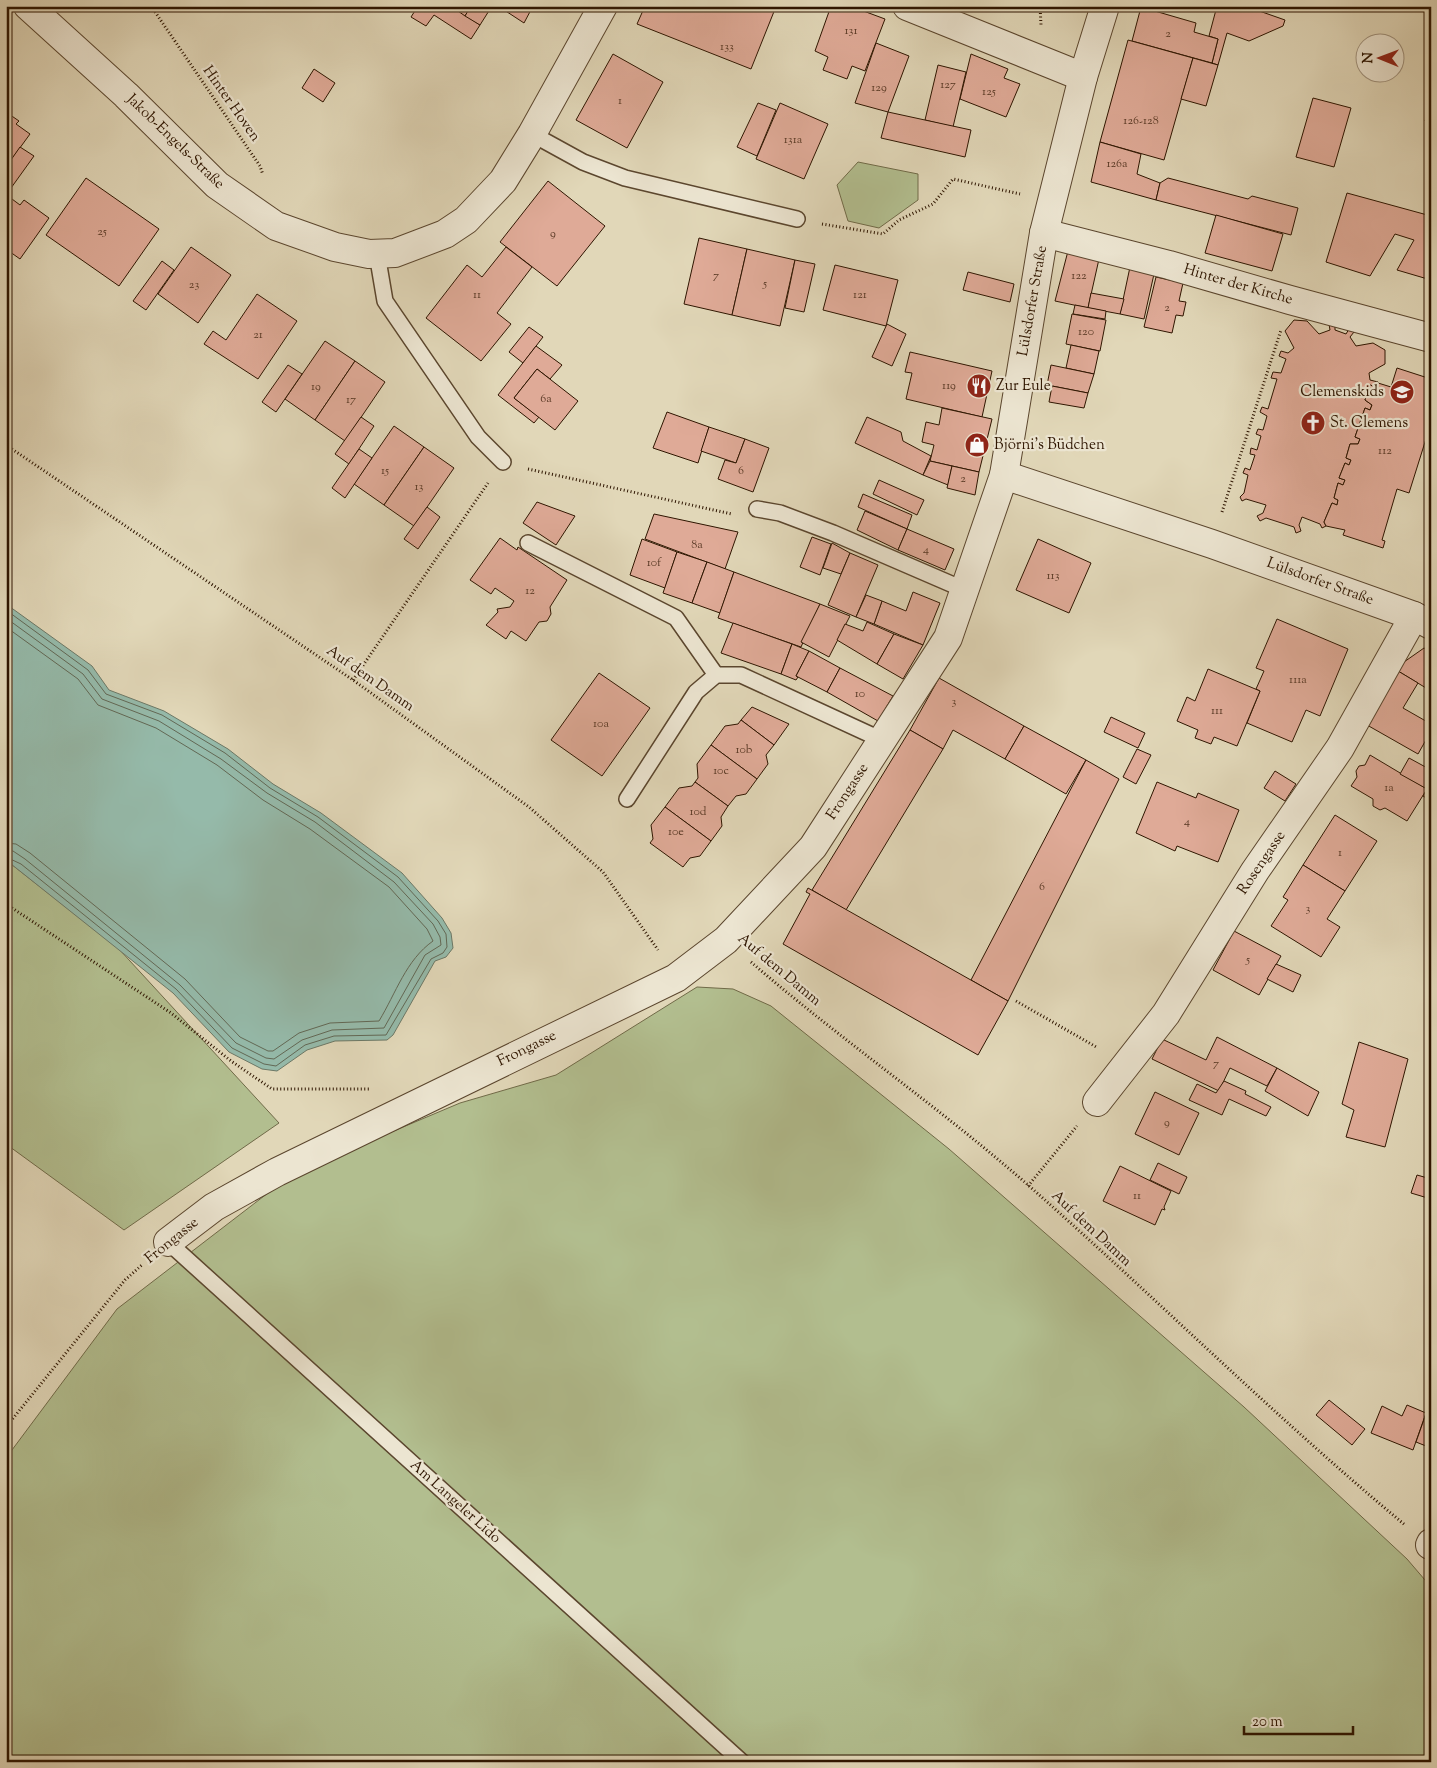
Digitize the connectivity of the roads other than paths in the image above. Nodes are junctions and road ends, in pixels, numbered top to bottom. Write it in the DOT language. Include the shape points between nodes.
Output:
graph roads {
  1 [pos="28,6"];
  2 [pos="603,6"];
  3 [pos="907,6"];
  4 [pos="1104,6"];
  5 [pos="942,13"];
  6 [pos="1083,77"];
  7 [pos="532,134"];
  8 [pos="797,219"];
  9 [pos="1044,233"];
  10 [pos="377,254"];
  11 [pos="1431,338"];
  12 [pos="503,462"];
  13 [pos="1004,475"];
  14 [pos="757,509"];
  15 [pos="528,543"];
  16 [pos="965,590"];
  17 [pos="1422,620"];
  18 [pos="716,675"];
  19 [pos="882,740"];
  20 [pos="627,799"];
  21 [pos="1097,1102"];
  22 [pos="168,1242"];
  23 [pos="742,1762"];
  1 -- 10 [label="street, Jakob-Engels-Straße" via="126,95 217,185 276,226 336,247"];
  2 -- 7 [label="street, Jakob-Engels-Straße"];
  3 -- 5 [label="street"];
  4 -- 6 [label="street, Lülsdorfer Straße"];
  5 -- 6 [label="street"];
  6 -- 9 [label="street, Lülsdorfer Straße"];
  7 -- 8 [label="lane" via="610,173"];
  7 -- 10 [label="street, Jakob-Engels-Straße" via="503,181 466,220 429,241 395,253"];
  9 -- 11 [label="street, Hinter der Kirche"];
  9 -- 13 [label="street, Lülsdorfer Straße"];
  10 -- 12 [label="lane" via="385,301 478,437"];
  13 -- 16 [label="street, Frongasse"];
  13 -- 17 [label="street, Lülsdorfer Straße" via="1212,544"];
  14 -- 16 [label="lane" via="780,512"];
  15 -- 18 [label="lane" via="676,618"];
  16 -- 19 [label="street, Frongasse" via="948,638"];
  17 -- 21 [label="street, Rosengasse" via="1340,748 1255,871 1166,1014"];
  18 -- 19 [label="lane" via="741,675"];
  18 -- 20 [label="lane" via="696,692"];
  19 -- 22 [label="street, Frongasse" via="813,847 726,940 676,978 277,1172 214,1207"];
  22 -- 23 [label="lane, Am Langeler Lido"];
}
